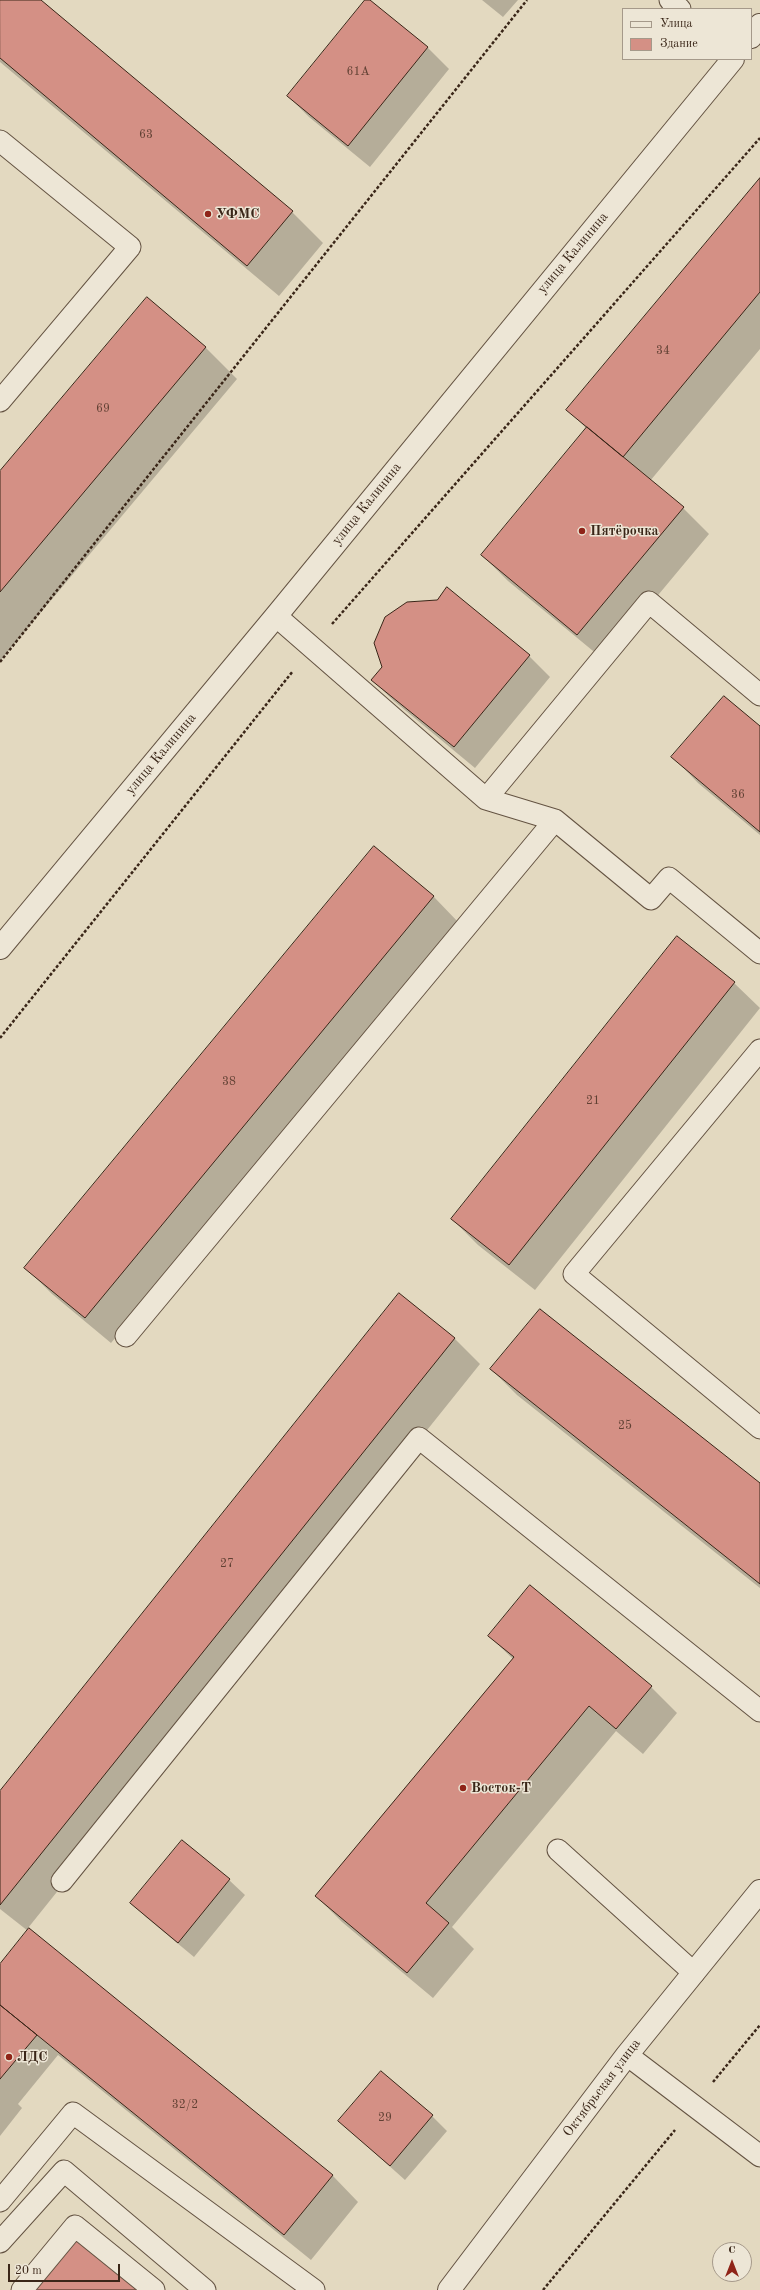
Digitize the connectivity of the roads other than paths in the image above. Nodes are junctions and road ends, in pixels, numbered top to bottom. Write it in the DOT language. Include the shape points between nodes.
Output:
graph roads {
  1 [pos="670,0"];
  2 [pos="679,8"];
  3 [pos="760,25"];
  4 [pos="752,35"];
  5 [pos="732,60"];
  6 [pos="0,142"];
  7 [pos="0,401"];
  8 [pos="276,616"];
  9 [pos="760,695"];
  10 [pos="486,799"];
  11 [pos="555,820"];
  12 [pos="0,948"];
  13 [pos="760,953"];
  14 [pos="760,1050"];
  15 [pos="126,1336"];
  16 [pos="760,1428"];
  17 [pos="760,1711"];
  18 [pos="558,1850"];
  19 [pos="62,1881"];
  20 [pos="760,1891"];
  21 [pos="694,1973"];
  22 [pos="627,2054"];
  23 [pos="760,2156"];
  24 [pos="0,2201"];
  25 [pos="0,2242"];
  26 [pos="22,2290"];
  27 [pos="154,2290"];
  28 [pos="205,2290"];
  29 [pos="314,2290"];
  30 [pos="450,2290"];
  1 -- 2 [label="lane"];
  3 -- 4 [label="street"];
  5 -- 8 [label="street, улица Калинина"];
  6 -- 7 [label="lane" via="130,247"];
  8 -- 10 [label="lane"];
  8 -- 12 [label="street, улица Калинина"];
  9 -- 10 [label="lane" via="649,602"];
  10 -- 11 [label="lane"];
  11 -- 13 [label="lane" via="651,899 669,878"];
  11 -- 15 [label="lane"];
  14 -- 16 [label="lane" via="574,1274"];
  17 -- 19 [label="lane" via="419,1438"];
  18 -- 21 [label="lane"];
  20 -- 21 [label="street, Октябрьская улица"];
  21 -- 22 [label="street, Октябрьская улица"];
  22 -- 23 [label="lane"];
  22 -- 30 [label="street, Октябрьская улица"];
  24 -- 29 [label="lane" via="73,2113"];
  25 -- 28 [label="lane" via="64,2171"];
  26 -- 27 [label="lane" via="75,2226"];
}
